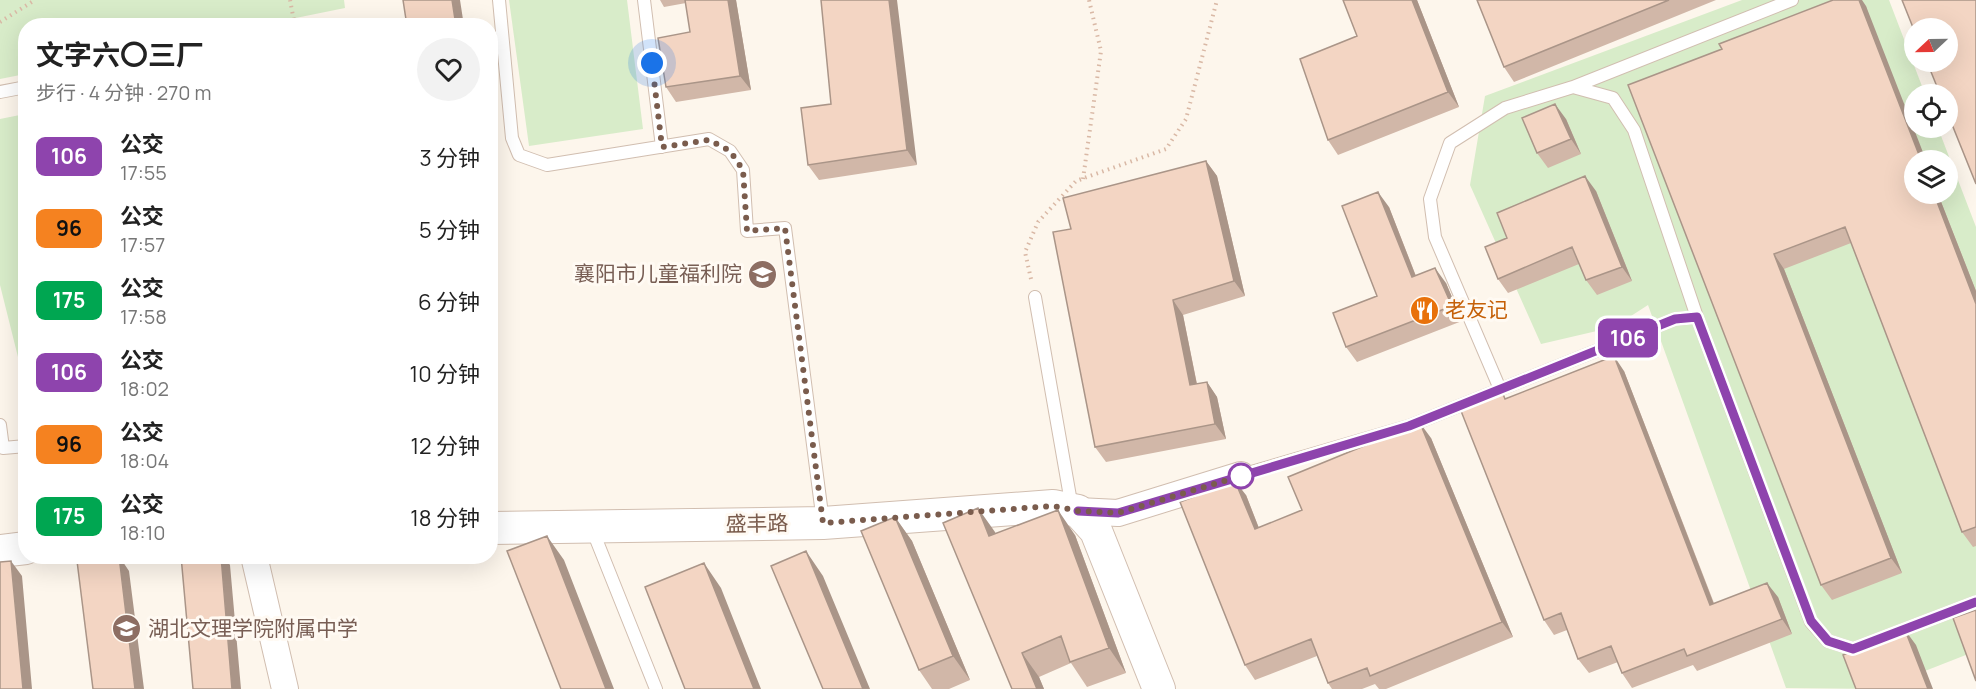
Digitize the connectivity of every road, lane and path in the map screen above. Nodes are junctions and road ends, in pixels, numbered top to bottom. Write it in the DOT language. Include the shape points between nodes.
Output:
graph roads {
  1 [pos="35,0"];
  2 [pos="290,0"];
  3 [pos="499,0"];
  4 [pos="644,0"];
  5 [pos="1089,0"];
  6 [pos="1217,0"];
  7 [pos="1792,0"];
  8 [pos="293,18"];
  9 [pos="0,22"];
  10 [pos="1573,87"];
  11 [pos="18,89"];
  12 [pos="0,92"];
  13 [pos="662,147"];
  14 [pos="1083,179"];
  15 [pos="1035,297"];
  16 [pos="1697,317"];
  17 [pos="1500,389"];
  18 [pos="0,425"];
  19 [pos="18,447"];
  20 [pos="1241,476"];
  21 [pos="1075,510"];
  22 [pos="823,523"];
  23 [pos="591,526"];
  24 [pos="498,528"];
  25 [pos="18,549"];
  26 [pos="0,550"];
  27 [pos="256,564"];
  28 [pos="1976,602"];
  29 [pos="1156,684"];
  30 [pos="285,689"];
  31 [pos="656,689"];
  1 -- 9 [label="path"];
  2 -- 8 [label="path"];
  3 -- 13 [label="lane" via="512,138 519,155 547,165"];
  4 -- 13 [label="lane"];
  5 -- 14 [label="path" via="1101,51"];
  6 -- 14 [label="path" via="1186,119 1166,149"];
  7 -- 10 [label="lane"];
  10 -- 16 [label="lane" via="1613,98 1634,130"];
  10 -- 17 [label="lane" via="1505,108 1450,143 1430,199 1435,237"];
  11 -- 12 [label="lane"];
  13 -- 22 [label="lane" via="709,140 730,151 743,170 747,231 785,228"];
  14 -- 15 [label="path" via="1076,181 1038,222 1025,252"];
  15 -- 21 [label="lane"];
  16 -- 17 [label="lane" via="1675,319"];
  16 -- 28 [label="lane" via="1811,621 1828,641 1853,649"];
  17 -- 20 [label="lane" via="1409,426"];
  18 -- 19 [label="lane" via="3,448"];
  20 -- 21 [label="street" via="1118,513"];
  21 -- 22 [label="street, 盛丰路" via="1053,506"];
  21 -- 29 [label="street" via="1096,531"];
  22 -- 23 [label="street, 盛丰路"];
  23 -- 24 [label="street, 盛丰路"];
  23 -- 31 [label="lane"];
  25 -- 26 [label="street"];
  27 -- 30 [label="street"];
}
